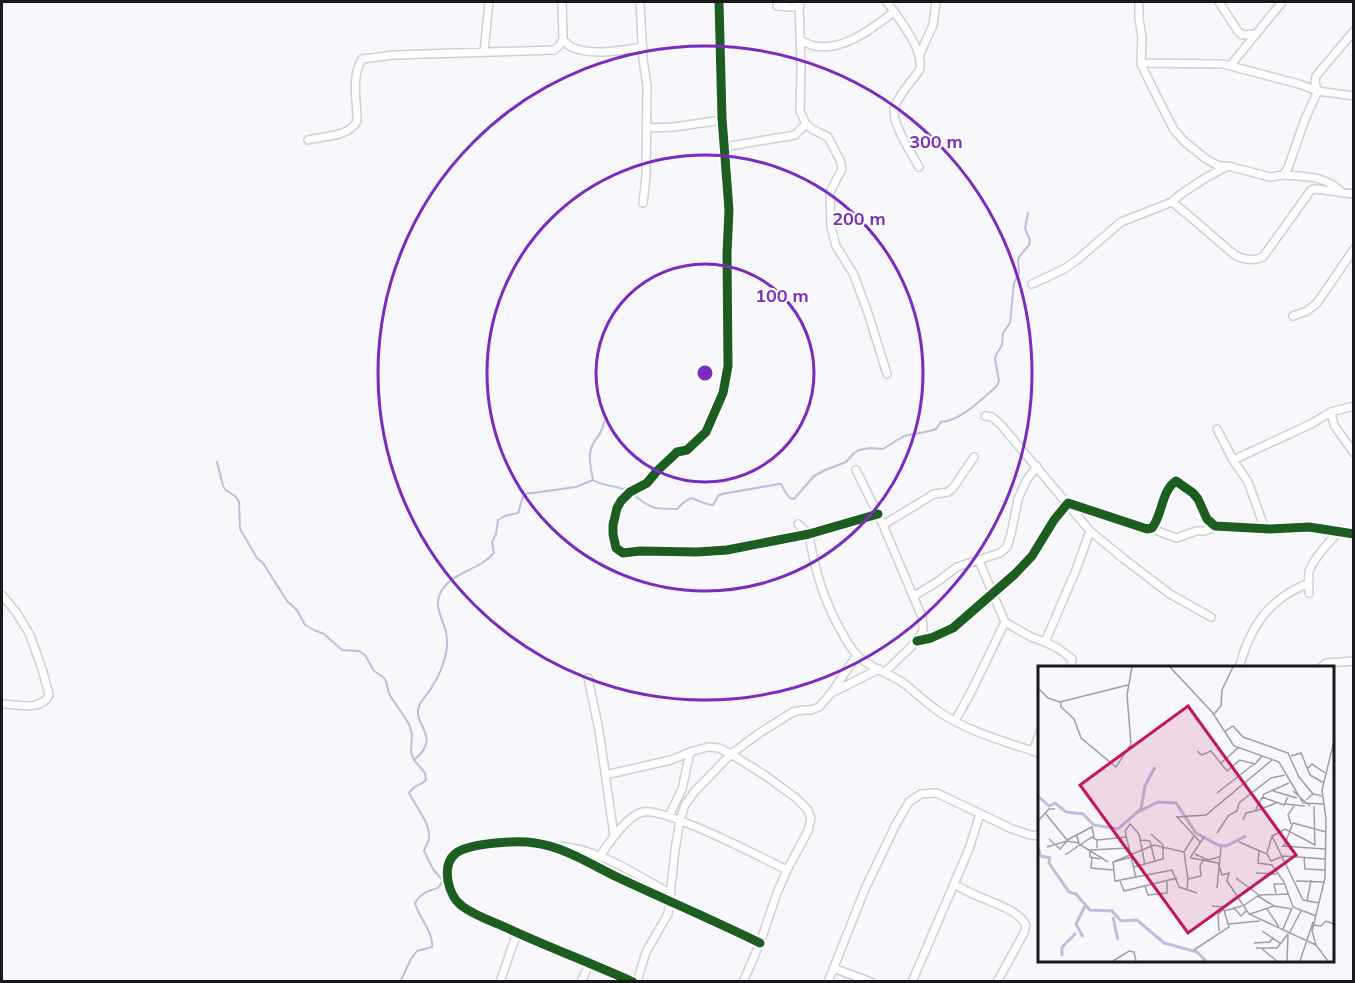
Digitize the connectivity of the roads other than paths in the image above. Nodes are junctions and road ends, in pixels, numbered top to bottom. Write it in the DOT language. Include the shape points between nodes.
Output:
graph roads {
  1 [pos="489,2"];
  2 [pos="562,2"];
  3 [pos="640,2"];
  4 [pos="719,2"];
  5 [pos="887,2"];
  6 [pos="936,2"];
  7 [pos="1139,2"];
  8 [pos="1219,2"];
  9 [pos="1282,2"];
  10 [pos="800,4"];
  11 [pos="777,6"];
  12 [pos="894,12"];
  13 [pos="1353,31"];
  14 [pos="1255,34"];
  15 [pos="563,39"];
  16 [pos="801,41"];
  17 [pos="643,46"];
  18 [pos="484,52"];
  19 [pos="920,56"];
  20 [pos="1141,63"];
  21 [pos="1230,66"];
  22 [pos="1318,91"];
  23 [pos="1353,96"];
  24 [pos="722,120"];
  25 [pos="806,124"];
  26 [pos="646,128"];
  27 [pos="308,140"];
  28 [pos="724,147"];
  29 [pos="1228,166"];
  30 [pos="919,167"];
  31 [pos="1283,175"];
  32 [pos="1343,193"];
  33 [pos="1353,195"];
  34 [pos="1172,202"];
  35 [pos="643,203"];
  36 [pos="1353,249"];
  37 [pos="1032,284"];
  38 [pos="1293,316"];
  39 [pos="887,374"];
  40 [pos="1353,406"];
  41 [pos="1331,412"];
  42 [pos="985,416"];
  43 [pos="1217,429"];
  44 [pos="1353,453"];
  45 [pos="974,456"];
  46 [pos="1233,460"];
  47 [pos="1036,466"];
  48 [pos="856,470"];
  49 [pos="1068,503"];
  50 [pos="878,514"];
  51 [pos="798,524"];
  52 [pos="884,525"];
  53 [pos="1219,526"];
  54 [pos="1152,528"];
  55 [pos="1264,529"];
  56 [pos="1090,531"];
  57 [pos="1339,532"];
  58 [pos="809,534"];
  59 [pos="1353,534"];
  60 [pos="979,561"];
  61 [pos="1309,583"];
  62 [pos="994,593"];
  63 [pos="1309,593"];
  64 [pos="2,596"];
  65 [pos="914,596"];
  66 [pos="1211,617"];
  67 [pos="1005,622"];
  68 [pos="917,641"];
  69 [pos="1045,642"];
  70 [pos="857,655"];
  71 [pos="1353,661"];
  72 [pos="1071,666"];
  73 [pos="1240,666"];
  74 [pos="1322,666"];
  75 [pos="882,671"];
  76 [pos="588,678"];
  77 [pos="832,692"];
  78 [pos="2,704"];
  79 [pos="955,721"];
  80 [pos="1038,737"];
  81 [pos="690,752"];
  82 [pos="1038,753"];
  83 [pos="731,754"];
  84 [pos="605,775"];
  85 [pos="980,814"];
  86 [pos="669,816"];
  87 [pos="680,820"];
  88 [pos="614,836"];
  89 [pos="1038,836"];
  90 [pos="550,846"];
  91 [pos="600,857"];
  92 [pos="594,865"];
  93 [pos="787,870"];
  94 [pos="954,884"];
  95 [pos="670,897"];
  96 [pos="517,933"];
  97 [pos="760,943"];
  98 [pos="590,963"];
  99 [pos="833,968"];
  100 [pos="500,981"];
  101 [pos="581,981"];
  102 [pos="635,981"];
  103 [pos="743,981"];
  104 [pos="828,981"];
  105 [pos="871,981"];
  106 [pos="912,981"];
  107 [pos="997,981"];
  1 -- 18 [label="street"];
  2 -- 15 [label="street"];
  3 -- 17 [label="street"];
  4 -- 24 [label="street"];
  5 -- 12 [label="street"];
  6 -- 19 [label="street" via="933,25"];
  7 -- 20 [label="street"];
  8 -- 14 [label="street" via="1242,35"];
  9 -- 14 [label="street"];
  10 -- 11 [label="street" via="792,8"];
  10 -- 16 [label="street"];
  12 -- 16 [label="street" via="844,43 814,46"];
  12 -- 19 [label="street"];
  13 -- 22 [label="street" via="1316,76"];
  14 -- 21 [label="street"];
  15 -- 17 [label="street" via="576,49 594,51"];
  15 -- 18 [label="street" via="554,50"];
  16 -- 25 [label="street" via="800,111"];
  17 -- 26 [label="street"];
  18 -- 27 [label="street" via="362,59 355,78 357,122 348,131"];
  19 -- 30 [label="street" via="919,70 893,114"];
  20 -- 21 [label="street"];
  20 -- 29 [label="street" via="1174,130 1206,159"];
  21 -- 22 [label="street"];
  22 -- 23 [label="street"];
  22 -- 31 [label="street"];
  24 -- 26 [label="street"];
  24 -- 28 [label="street"];
  25 -- 28 [label="street" via="795,135"];
  25 -- 39 [label="street" via="828,137 840,160 842,169 830,192 831,228 836,246 854,275"];
  26 -- 35 [label="street"];
  28 -- 58 [label="street" via="729,210 728,366 723,393 706,432 621,501 614,519 614,541 623,553 697,552"];
  29 -- 31 [label="street" via="1270,177"];
  29 -- 34 [label="street"];
  31 -- 32 [label="street" via="1323,180"];
  32 -- 33 [label="street"];
  32 -- 34 [label="street" via="1311,190 1263,257 1257,259 1235,255"];
  34 -- 37 [label="street" via="1121,222 1077,260"];
  36 -- 38 [label="street" via="1317,303"];
  40 -- 41 [label="street"];
  41 -- 44 [label="street" via="1334,425"];
  41 -- 46 [label="street"];
  42 -- 47 [label="street" via="1001,425"];
  43 -- 46 [label="street"];
  45 -- 52 [label="street" via="948,492 934,494"];
  46 -- 55 [label="street" via="1248,482"];
  47 -- 49 [label="street"];
  47 -- 60 [label="street" via="1018,499 1006,548"];
  48 -- 50 [label="street"];
  49 -- 54 [label="street"];
  49 -- 56 [label="street"];
  49 -- 62 [label="street" via="1032,556"];
  50 -- 52 [label="street"];
  50 -- 58 [label="street"];
  51 -- 58 [label="street"];
  52 -- 65 [label="street"];
  53 -- 54 [label="street" via="1177,538"];
  53 -- 54 [label="street" via="1208,519 1193,493 1176,481"];
  53 -- 55 [label="street"];
  55 -- 57 [label="street" via="1309,527"];
  56 -- 66 [label="street" via="1170,594"];
  56 -- 69 [label="street"];
  57 -- 59 [label="street"];
  57 -- 61 [label="street" via="1311,567"];
  58 -- 70 [label="street" via="815,571 832,615"];
  60 -- 62 [label="street"];
  60 -- 65 [label="street" via="957,567"];
  61 -- 63 [label="street"];
  61 -- 73 [label="street" via="1285,595 1260,620 1250,634"];
  62 -- 67 [label="street"];
  62 -- 68 [label="street" via="953,628"];
  64 -- 78 [label="street" via="30,635 49,695 39,704"];
  65 -- 68 [label="street" via="923,630"];
  67 -- 69 [label="street"];
  67 -- 79 [label="street"];
  68 -- 75 [label="street"];
  69 -- 72 [label="street" via="1072,659"];
  70 -- 75 [label="street"];
  70 -- 77 [label="street"];
  71 -- 74 [label="street"];
  75 -- 77 [label="street"];
  75 -- 79 [label="street"];
  76 -- 84 [label="street"];
  77 -- 83 [label="street" via="819,707 793,712"];
  79 -- 82 [label="street"];
  80 -- 82 [label="street" via="1034,749"];
  81 -- 83 [label="street" via="708,747"];
  81 -- 84 [label="street"];
  81 -- 86 [label="street" via="682,789"];
  83 -- 87 [label="street" via="695,791"];
  83 -- 93 [label="street" via="807,809 811,818 808,831"];
  84 -- 88 [label="street"];
  85 -- 89 [label="street" via="1029,836"];
  85 -- 94 [label="street"];
  85 -- 99 [label="street" via="937,793 921,794 909,802 865,889"];
  86 -- 87 [label="street"];
  86 -- 88 [label="street" via="643,812"];
  87 -- 93 [label="street"];
  87 -- 95 [label="street"];
  88 -- 91 [label="street"];
  90 -- 91 [label="street" via="574,848"];
  90 -- 92 [label="street"];
  90 -- 96 [label="street" via="533,842 473,846 450,858 449,886 453,898 472,913"];
  91 -- 92 [label="street"];
  91 -- 95 [label="street"];
  92 -- 95 [label="street"];
  93 -- 97 [label="street"];
  94 -- 106 [label="street"];
  94 -- 107 [label="street" via="1015,913 1026,925"];
  95 -- 97 [label="street"];
  95 -- 102 [label="street" via="668,914"];
  96 -- 98 [label="street"];
  96 -- 100 [label="street"];
  97 -- 103 [label="street"];
  98 -- 101 [label="street"];
  98 -- 102 [label="street"];
  99 -- 104 [label="street"];
  99 -- 105 [label="street"];
}
